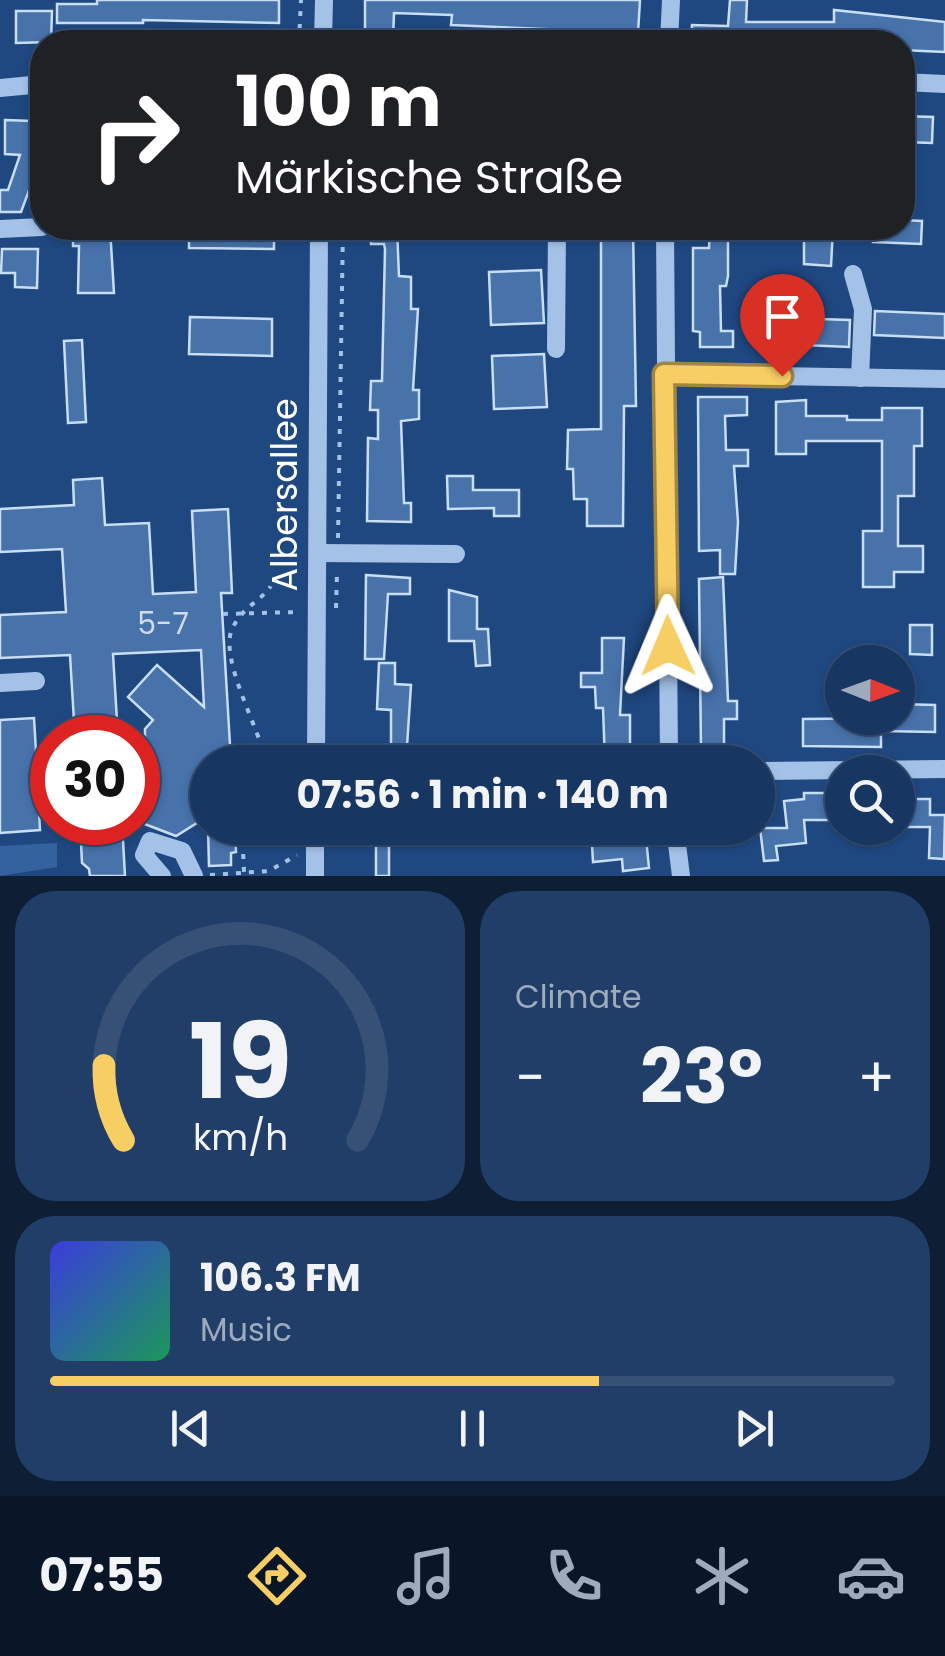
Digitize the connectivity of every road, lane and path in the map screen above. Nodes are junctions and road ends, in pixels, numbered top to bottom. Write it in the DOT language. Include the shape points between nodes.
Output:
graph roads {
  1 [pos="301,0"];
  2 [pos="324,0"];
  3 [pos="671,0"];
  4 [pos="300,30"];
  5 [pos="323,30"];
  6 [pos="670,30"];
  7 [pos="915,83"];
  8 [pos="945,84"];
  9 [pos="30,85"];
  10 [pos="0,88"];
  11 [pos="30,228"];
  12 [pos="0,229"];
  13 [pos="319,240"];
  14 [pos="343,240"];
  15 [pos="557,240"];
  16 [pos="665,240"];
  17 [pos="852,274"];
  18 [pos="556,349"];
  19 [pos="664,374"];
  20 [pos="860,378"];
  21 [pos="945,379"];
  22 [pos="318,553"];
  23 [pos="338,553"];
  24 [pos="456,554"];
  25 [pos="282,558"];
  26 [pos="302,612"];
  27 [pos="336,613"];
  28 [pos="223,614"];
  29 [pos="245,614"];
  30 [pos="36,680"];
  31 [pos="0,683"];
  32 [pos="261,745"];
  33 [pos="316,745"];
  34 [pos="669,745"];
  35 [pos="945,769"];
  36 [pos="775,770"];
  37 [pos="243,845"];
  38 [pos="315,845"];
  39 [pos="677,845"];
  40 [pos="300,854"];
  41 [pos="244,872"];
  42 [pos="162,876"];
  43 [pos="194,876"];
  44 [pos="206,876"];
  45 [pos="315,876"];
  46 [pos="681,876"];
  1 -- 4 [label="path"];
  2 -- 5 [label="street"];
  3 -- 6 [label="street"];
  7 -- 8 [label="street"];
  9 -- 10 [label="street"];
  11 -- 12 [label="street"];
  13 -- 22 [label="street, Albersallee"];
  14 -- 23 [label="path"];
  15 -- 18 [label="street"];
  16 -- 19 [label="street"];
  17 -- 20 [label="street" via="863,309"];
  19 -- 20 [label="street"];
  19 -- 34 [label="street"];
  20 -- 21 [label="street"];
  22 -- 23 [label="street"];
  22 -- 33 [label="street, Albersallee"];
  23 -- 24 [label="street"];
  23 -- 27 [label="path"];
  25 -- 29 [label="path" via="266,597"];
  26 -- 29 [label="path"];
  28 -- 29 [label="path"];
  29 -- 32 [label="path" via="233,626 232,670"];
  30 -- 31 [label="street"];
  35 -- 36 [label="street"];
  37 -- 41 [label="path"];
  38 -- 45 [label="street"];
  39 -- 46 [label="street"];
  40 -- 41 [label="path" via="269,871"];
  41 -- 44 [label="path"];
  42 -- 43 [label="street" via="144,855 150,841 182,851"];
}
